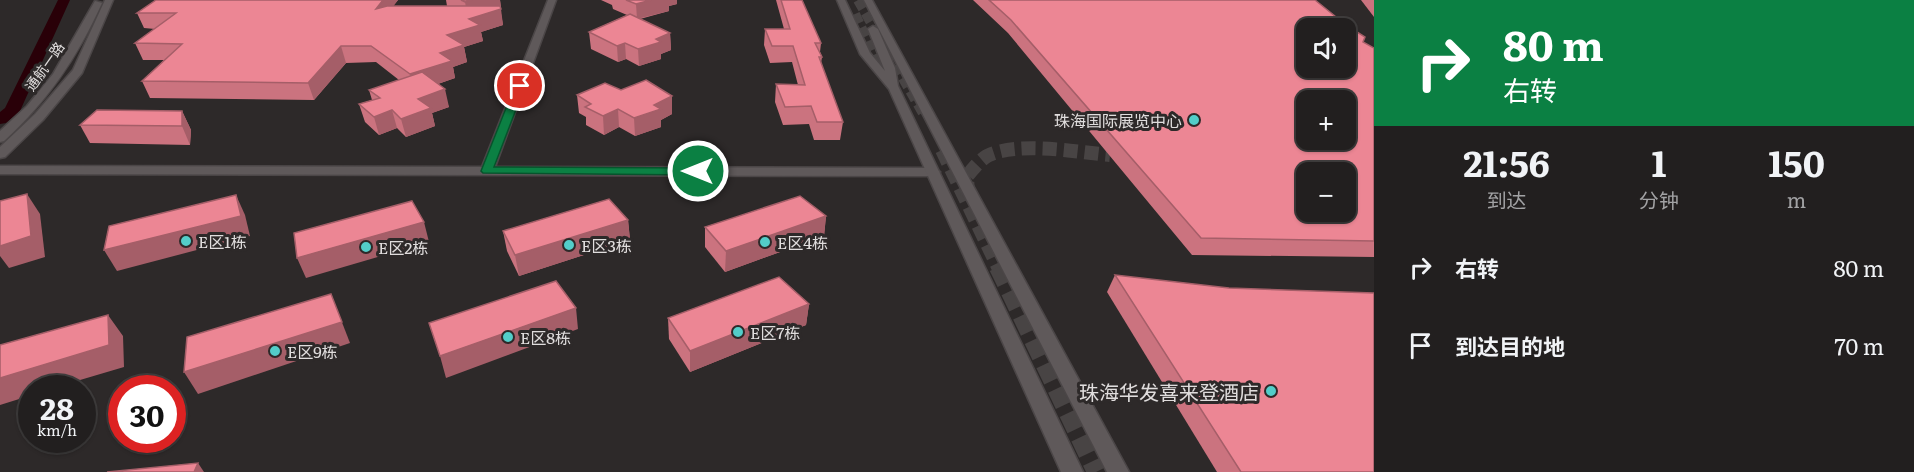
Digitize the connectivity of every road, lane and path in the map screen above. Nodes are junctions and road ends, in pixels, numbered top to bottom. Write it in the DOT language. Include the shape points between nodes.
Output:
graph roads {
  1 [pos="99,0"];
  2 [pos="109,0"];
  3 [pos="552,0"];
  4 [pos="841,0"];
  5 [pos="860,0"];
  6 [pos="868,0"];
  7 [pos="894,88"];
  8 [pos="0,138"];
  9 [pos="0,154"];
  10 [pos="0,170"];
  11 [pos="487,171"];
  12 [pos="933,172"];
  13 [pos="1072,472"];
  14 [pos="1118,472"];
  1 -- 8 [label="main road, 通航一路" via="51,88"];
  2 -- 9 [label="main road" via="78,71 39,117"];
  3 -- 11 [label="main road"];
  4 -- 7 [label="main road" via="865,54"];
  5 -- 7 [label="main road" via="890,68"];
  6 -- 14 [label="main road"];
  7 -- 12 [label="main road"];
  10 -- 11 [label="main road"];
  11 -- 12 [label="main road"];
  12 -- 13 [label="main road"];
}
